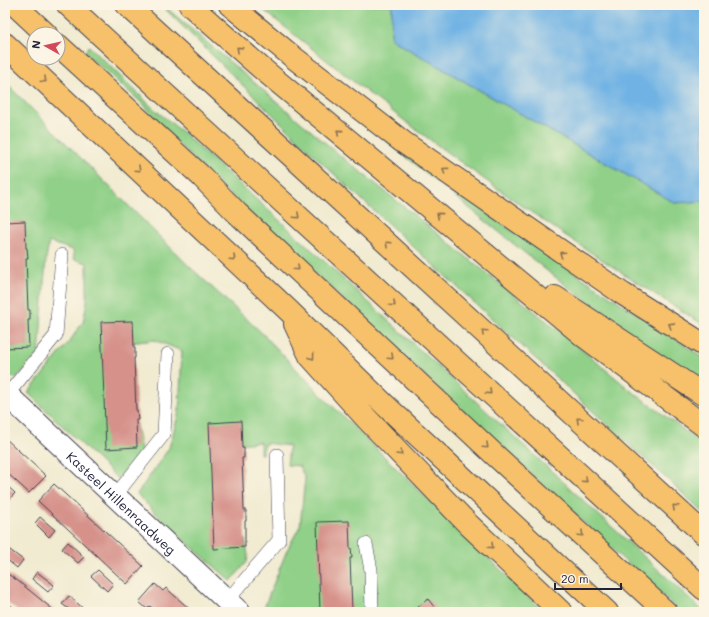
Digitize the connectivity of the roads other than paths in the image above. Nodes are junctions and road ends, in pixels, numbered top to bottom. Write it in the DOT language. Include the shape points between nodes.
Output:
graph roads {
  1 [pos="15,5"];
  2 [pos="68,5"];
  3 [pos="127,5"];
  4 [pos="190,5"];
  5 [pos="230,5"];
  6 [pos="37,26"];
  7 [pos="5,44"];
  8 [pos="66,52"];
  9 [pos="469,240"];
  10 [pos="62,255"];
  11 [pos="288,310"];
  12 [pos="704,346"];
  13 [pos="168,354"];
  14 [pos="6,394"];
  15 [pos="704,395"];
  16 [pos="704,426"];
  17 [pos="277,455"];
  18 [pos="115,496"];
  19 [pos="704,534"];
  20 [pos="366,544"];
  21 [pos="704,589"];
  22 [pos="233,606"];
  23 [pos="372,612"];
  24 [pos="561,612"];
  25 [pos="607,612"];
  26 [pos="666,612"];
  1 -- 6 [label="highway"];
  2 -- 21 [label="highway, one-way"];
  19 -- 3 [label="highway, one-way"];
  9 -- 4 [label="highway, one-way" via="260,67"];
  12 -- 5 [label="highway, one-way" via="604,282 403,142"];
  7 -- 11 [label="highway, one-way"];
  8 -- 26 [label="highway, one-way"];
  9 -- 15 [label="highway"];
  9 -- 16 [label="highway" via="584,337"];
  10 -- 14 [label="lane" via="56,335"];
  11 -- 24 [label="highway, one-way" via="310,356 469,525"];
  11 -- 25 [label="highway" via="386,406"];
  13 -- 18 [label="lane" via="164,434"];
  14 -- 18 [label="street, Kasteel Hillenraadweg"];
  17 -- 22 [label="lane" via="279,540"];
  18 -- 22 [label="street, Kasteel Hillenraadweg"];
  20 -- 23 [label="lane" via="371,570"];
}
